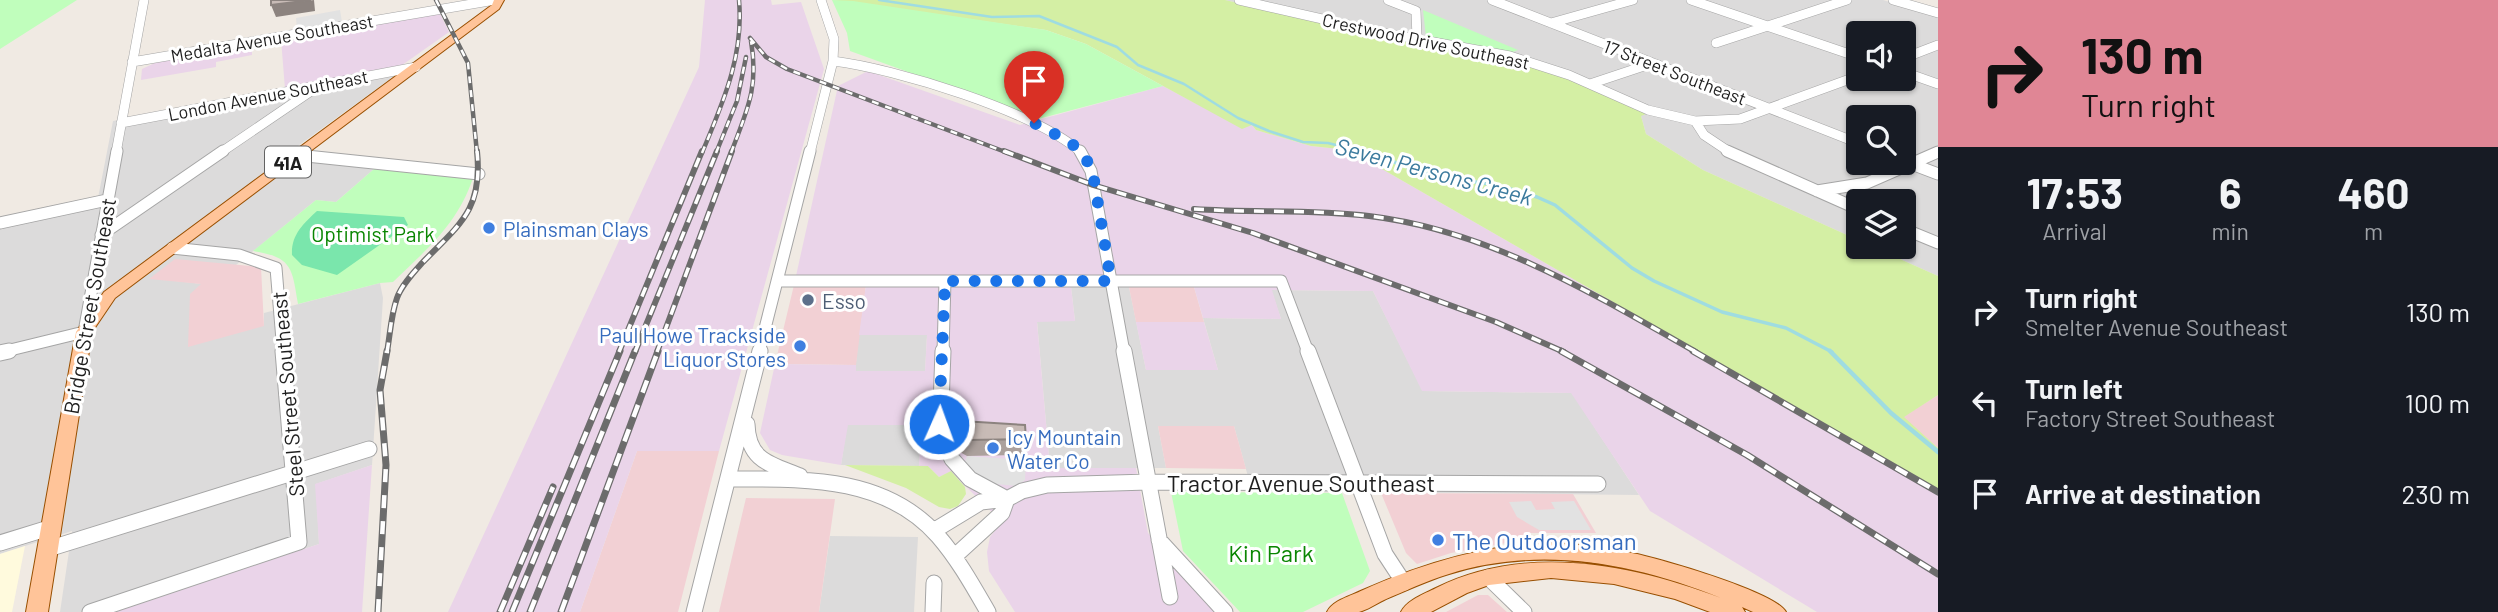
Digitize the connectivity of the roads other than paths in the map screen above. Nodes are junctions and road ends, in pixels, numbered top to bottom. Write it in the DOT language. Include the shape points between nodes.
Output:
graph roads {
  1 [pos="144,0"];
  2 [pos="497,0"];
  3 [pos="1238,0"];
  4 [pos="1388,0"];
  5 [pos="1492,0"];
  6 [pos="1633,0"];
  7 [pos="1691,0"];
  8 [pos="1847,0"];
  9 [pos="1893,0"];
  10 [pos="821,1"];
  11 [pos="1938,13"];
  12 [pos="1551,23"];
  13 [pos="1766,26"];
  14 [pos="1417,39"];
  15 [pos="1716,43"];
  16 [pos="1938,45"];
  17 [pos="1846,53"];
  18 [pos="1916,53"];
  19 [pos="834,61"];
  20 [pos="132,62"];
  21 [pos="1653,63"];
  22 [pos="416,67"];
  23 [pos="1916,76"];
  24 [pos="1846,80"];
  25 [pos="1590,84"];
  26 [pos="1938,84"];
  27 [pos="320,85"];
  28 [pos="1770,109"];
  29 [pos="1695,121"];
  30 [pos="121,123"];
  31 [pos="1846,138"];
  32 [pos="1938,152"];
  33 [pos="297,155"];
  34 [pos="1916,159"];
  35 [pos="1916,165"];
  36 [pos="480,174"];
  37 [pos="1938,174"];
  38 [pos="1883,175"];
  39 [pos="1817,191"];
  40 [pos="107,200"];
  41 [pos="1846,204"];
  42 [pos="0,223"];
  43 [pos="1916,234"];
  44 [pos="101,235"];
  45 [pos="1938,243"];
  46 [pos="172,248"];
  47 [pos="777,281"];
  48 [pos="945,281"];
  49 [pos="1111,281"];
  50 [pos="84,331"];
  51 [pos="0,353"];
  52 [pos="749,393"];
  53 [pos="369,449"];
  54 [pos="293,472"];
  55 [pos="728,479"];
  56 [pos="806,479"];
  57 [pos="1148,482"];
  58 [pos="1359,484"];
  59 [pos="1598,484"];
  60 [pos="1007,499"];
  61 [pos="52,527"];
  62 [pos="935,530"];
  63 [pos="1158,538"];
  64 [pos="299,542"];
  65 [pos="0,544"];
  66 [pos="48,550"];
  67 [pos="955,556"];
  68 [pos="1609,566"];
  69 [pos="1488,577"];
  70 [pos="934,583"];
  71 [pos="1404,583"];
  72 [pos="1170,597"];
  73 [pos="37,612"];
  74 [pos="90,612"];
  75 [pos="694,612"];
  76 [pos="933,612"];
  77 [pos="988,612"];
  78 [pos="1225,612"];
  79 [pos="1338,612"];
  80 [pos="1412,612"];
  81 [pos="1524,612"];
  82 [pos="1734,612"];
  83 [pos="1775,612"];
  1 -- 20 [label="street, Bridge Street Southeast"];
  2 -- 20 [label="street, Medalta Avenue Southeast"];
  2 -- 22 [label="main road, 41A" via="496,7"];
  3 -- 14 [label="street, Crestwood Drive Southeast"];
  4 -- 14 [label="street" via="1416,11"];
  5 -- 12 [label="street, 17 Street Southeast"];
  6 -- 12 [label="street"];
  7 -- 13 [label="street"];
  8 -- 13 [label="street"];
  9 -- 11 [label="street"];
  10 -- 19 [label="street" via="834,39"];
  12 -- 21 [label="street, 17 Street Southeast"];
  13 -- 15 [label="street"];
  13 -- 17 [label="street"];
  14 -- 25 [label="street, Crestwood Drive Southeast" via="1510,56"];
  16 -- 18 [label="street"];
  19 -- 47 [label="street"];
  19 -- 49 [label="street" via="865,65 947,92 1034,123 1070,142 1092,168"];
  20 -- 30 [label="street, Bridge Street Southeast"];
  21 -- 25 [label="street"];
  21 -- 28 [label="street, 17 Street Southeast"];
  22 -- 27 [label="street, London Avenue Southeast"];
  22 -- 33 [label="main road, 41A"];
  23 -- 26 [label="street"];
  24 -- 28 [label="street, Crestwood Drive Southeast"];
  25 -- 29 [label="street, Crestwood Drive Southeast" via="1648,110"];
  27 -- 30 [label="street, London Avenue Southeast"];
  27 -- 44 [label="street"];
  28 -- 29 [label="street, Crestwood Drive Southeast" via="1731,121"];
  28 -- 31 [label="street, 17 Street Southeast"];
  29 -- 39 [label="street" via="1704,135 1726,151"];
  30 -- 40 [label="street, Bridge Street Southeast"];
  32 -- 34 [label="street"];
  33 -- 36 [label="street"];
  33 -- 46 [label="main road, 41A"];
  35 -- 37 [label="street"];
  38 -- 39 [label="street" via="1867,183"];
  39 -- 41 [label="street"];
  40 -- 42 [label="street"];
  40 -- 44 [label="street, Bridge Street Southeast"];
  43 -- 45 [label="street"];
  44 -- 50 [label="street, Bridge Street Southeast"];
  46 -- 50 [label="main road, 41A" via="109,295"];
  46 -- 54 [label="street, Steel Street Southeast" via="241,257 276,268"];
  47 -- 48 [label="street"];
  47 -- 52 [label="street"];
  48 -- 49 [label="street"];
  48 -- 60 [label="street" via="940,433 970,479"];
  49 -- 57 [label="street"];
  49 -- 58 [label="street" via="1281,281"];
  50 -- 51 [label="street"];
  50 -- 61 [label="main road, Bridge Street Southeast / 41A"];
  52 -- 55 [label="street"];
  52 -- 56 [label="street" via="746,438 751,451"];
  53 -- 54 [label="street"];
  54 -- 64 [label="street, Steel Street Southeast"];
  54 -- 66 [label="street"];
  55 -- 56 [label="street"];
  55 -- 75 [label="street"];
  56 -- 62 [label="street" via="859,485 877,492 911,510"];
  57 -- 58 [label="street, Tractor Avenue Southeast"];
  57 -- 60 [label="street, Tractor Avenue Southeast" via="1046,485"];
  57 -- 63 [label="street"];
  58 -- 59 [label="street, Tractor Avenue Southeast"];
  58 -- 71 [label="street" via="1389,562"];
  60 -- 62 [label="street, Tractor Avenue Southeast" via="981,502"];
  60 -- 67 [label="street" via="1002,513"];
  61 -- 65 [label="street"];
  61 -- 66 [label="main road, Bridge Street Southeast / 41A"];
  62 -- 67 [label="street"];
  63 -- 72 [label="street"];
  63 -- 78 [label="street"];
  64 -- 74 [label="street"];
  66 -- 73 [label="main road, Bridge Street Southeast / 41A"];
  67 -- 77 [label="street"];
  68 -- 69 [label="main road"];
  68 -- 71 [label="main road" via="1555,552 1495,554"];
  68 -- 82 [label="main road"];
  68 -- 83 [label="main road" via="1686,576"];
  69 -- 80 [label="main road"];
  69 -- 81 [label="street"];
  70 -- 76 [label="street"];
  71 -- 79 [label="main road"];
}
